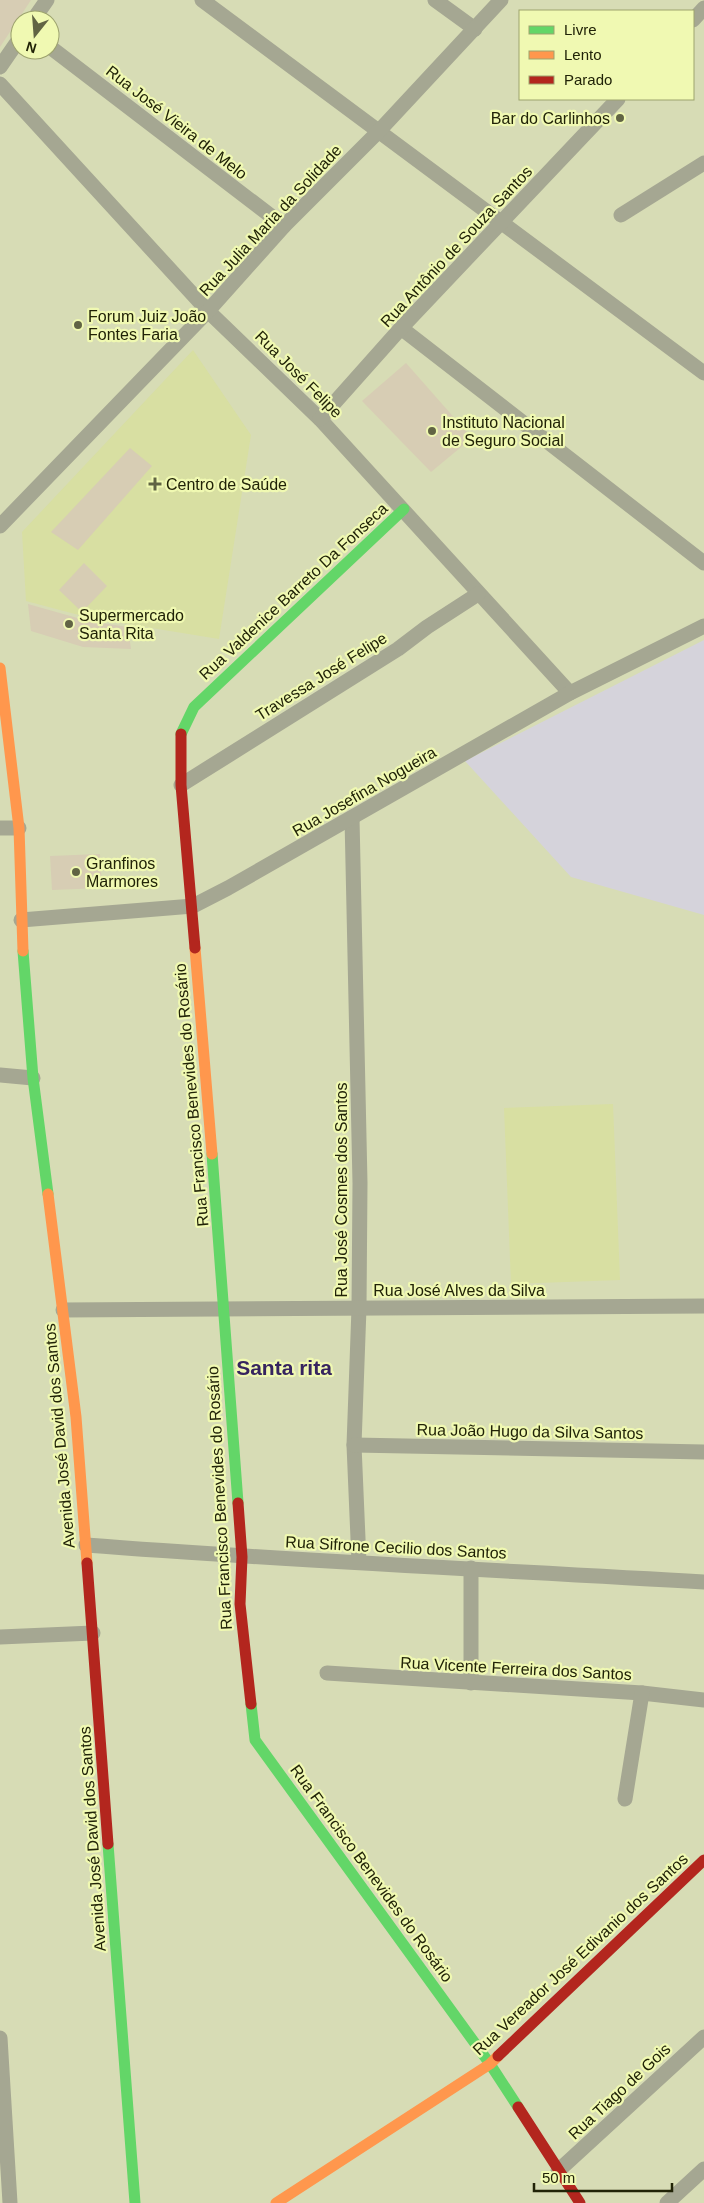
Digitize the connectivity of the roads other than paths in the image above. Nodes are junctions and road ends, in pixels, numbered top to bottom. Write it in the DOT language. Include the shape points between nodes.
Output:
graph roads {
  1 [pos="202,0"];
  2 [pos="435,0"];
  3 [pos="501,0"];
  4 [pos="704,8"];
  5 [pos="694,19"];
  6 [pos="475,29"];
  7 [pos="10,52"];
  8 [pos="60,55"];
  9 [pos="0,67"];
  10 [pos="0,84"];
  11 [pos="617,100"];
  12 [pos="379,131"];
  13 [pos="704,163"];
  14 [pos="621,215"];
  15 [pos="502,222"];
  16 [pos="284,226"];
  17 [pos="208,310"];
  18 [pos="401,328"];
  19 [pos="704,373"];
  20 [pos="320,419"];
  21 [pos="404,509"];
  22 [pos="0,526"];
  23 [pos="704,564"];
  24 [pos="478,594"];
  25 [pos="704,626"];
  26 [pos="0,668"];
  27 [pos="570,693"];
  28 [pos="204,697"];
  29 [pos="181,785"];
  30 [pos="352,818"];
  31 [pos="0,828"];
  32 [pos="19,828"];
  33 [pos="192,906"];
  34 [pos="21,920"];
  35 [pos="0,1075"];
  36 [pos="33,1078"];
  37 [pos="704,1306"];
  38 [pos="225,1308"];
  39 [pos="359,1308"];
  40 [pos="64,1310"];
  41 [pos="354,1445"];
  42 [pos="704,1452"];
  43 [pos="86,1545"];
  44 [pos="242,1557"];
  45 [pos="359,1562"];
  46 [pos="471,1568"];
  47 [pos="704,1582"];
  48 [pos="93,1633"];
  49 [pos="0,1637"];
  50 [pos="326,1673"];
  51 [pos="471,1683"];
  52 [pos="642,1693"];
  53 [pos="704,1700"];
  54 [pos="626,1799"];
  55 [pos="704,1860"];
  56 [pos="704,2036"];
  57 [pos="0,2038"];
  58 [pos="0,2047"];
  59 [pos="490,2064"];
  60 [pos="704,2169"];
  61 [pos="558,2171"];
  62 [pos="10,2203"];
  63 [pos="135,2203"];
  64 [pos="276,2203"];
  65 [pos="580,2203"];
  66 [pos="668,2203"];
  1 -- 12 [label="street"];
  2 -- 6 [label="street"];
  3 -- 6 [label="street, Rua Julia Maria da Solidade"];
  4 -- 5 [label="street"];
  6 -- 12 [label="street, Rua Julia Maria da Solidade"];
  7 -- 9 [label="street"];
  8 -- 16 [label="street, Rua José Vieira de Melo"];
  10 -- 17 [label="street, Rua José Felipe"];
  11 -- 15 [label="street, Rua Antônio de Souza Santos"];
  12 -- 15 [label="street"];
  12 -- 16 [label="street, Rua Julia Maria da Solidade"];
  13 -- 14 [label="street"];
  15 -- 18 [label="street, Rua Antônio de Souza Santos"];
  15 -- 19 [label="street"];
  16 -- 17 [label="street, Rua Julia Maria da Solidade"];
  17 -- 20 [label="street, Rua José Felipe"];
  17 -- 22 [label="street, Rua Julia Maria da Solidade"];
  18 -- 20 [label="street, Rua Antônio de Souza Santos"];
  18 -- 23 [label="street"];
  20 -- 21 [label="street, Rua José Felipe"];
  21 -- 24 [label="street, Rua José Felipe"];
  21 -- 28 [label="street, Rua Valdenice Barreto Da Fonseca"];
  24 -- 27 [label="street, Rua José Felipe"];
  24 -- 29 [label="street, Travessa José Felipe" via="398,650"];
  25 -- 27 [label="street, Rua Josefina Nogueira"];
  26 -- 32 [label="street, Avenida José David dos Santos"];
  27 -- 30 [label="street, Rua Josefina Nogueira"];
  28 -- 29 [label="street, Rua Francisco Benevides do Rosário" via="194,707 181,732"];
  29 -- 33 [label="street, Rua Francisco Benevides do Rosário"];
  30 -- 33 [label="street, Rua Josefina Nogueira"];
  30 -- 39 [label="street, Rua José Cosmes dos Santos" via="360,1174"];
  31 -- 32 [label="street"];
  32 -- 34 [label="street, Avenida José David dos Santos"];
  33 -- 34 [label="street, Rua Josefina Nogueira"];
  33 -- 38 [label="street, Rua Francisco Benevides do Rosário"];
  34 -- 36 [label="street, Avenida José David dos Santos"];
  35 -- 36 [label="street"];
  36 -- 40 [label="street, Avenida José David dos Santos"];
  37 -- 39 [label="street, Rua José Alves da Silva"];
  38 -- 39 [label="street, Rua José Alves da Silva"];
  38 -- 40 [label="street, Rua José Alves da Silva"];
  38 -- 44 [label="street, Rua Francisco Benevides do Rosário"];
  39 -- 41 [label="street, Rua José Cosmes dos Santos"];
  40 -- 43 [label="street, Avenida José David dos Santos"];
  41 -- 42 [label="street, Rua João Hugo da Silva Santos"];
  41 -- 45 [label="street, Rua José Cosmes dos Santos"];
  43 -- 44 [label="street, Rua Sifrone Cecilio dos Santos"];
  43 -- 48 [label="street, Avenida José David dos Santos"];
  44 -- 45 [label="street, Rua Sifrone Cecilio dos Santos"];
  44 -- 59 [label="street, Rua Francisco Benevides do Rosário" via="240,1604 255,1740"];
  45 -- 46 [label="street, Rua Sifrone Cecilio dos Santos"];
  46 -- 47 [label="street, Rua Sifrone Cecilio dos Santos"];
  46 -- 51 [label="street"];
  48 -- 49 [label="street"];
  48 -- 63 [label="street, Avenida José David dos Santos"];
  50 -- 51 [label="street, Rua Vicente Ferreira dos Santos"];
  51 -- 52 [label="street, Rua Vicente Ferreira dos Santos"];
  52 -- 53 [label="street, Rua Vicente Ferreira dos Santos"];
  52 -- 54 [label="street"];
  55 -- 59 [label="street, Rua Vereador José Edivanio dos Santos"];
  56 -- 61 [label="street, Rua Tiago de Gois"];
  57 -- 58 [label="street"];
  58 -- 62 [label="street"];
  59 -- 61 [label="street, Rua Francisco Benevides do Rosário"];
  59 -- 64 [label="street, Rua Vereador José Edivanio dos Santos"];
  60 -- 66 [label="street"];
  61 -- 65 [label="street, Rua Francisco Benevides do Rosário"];
}
